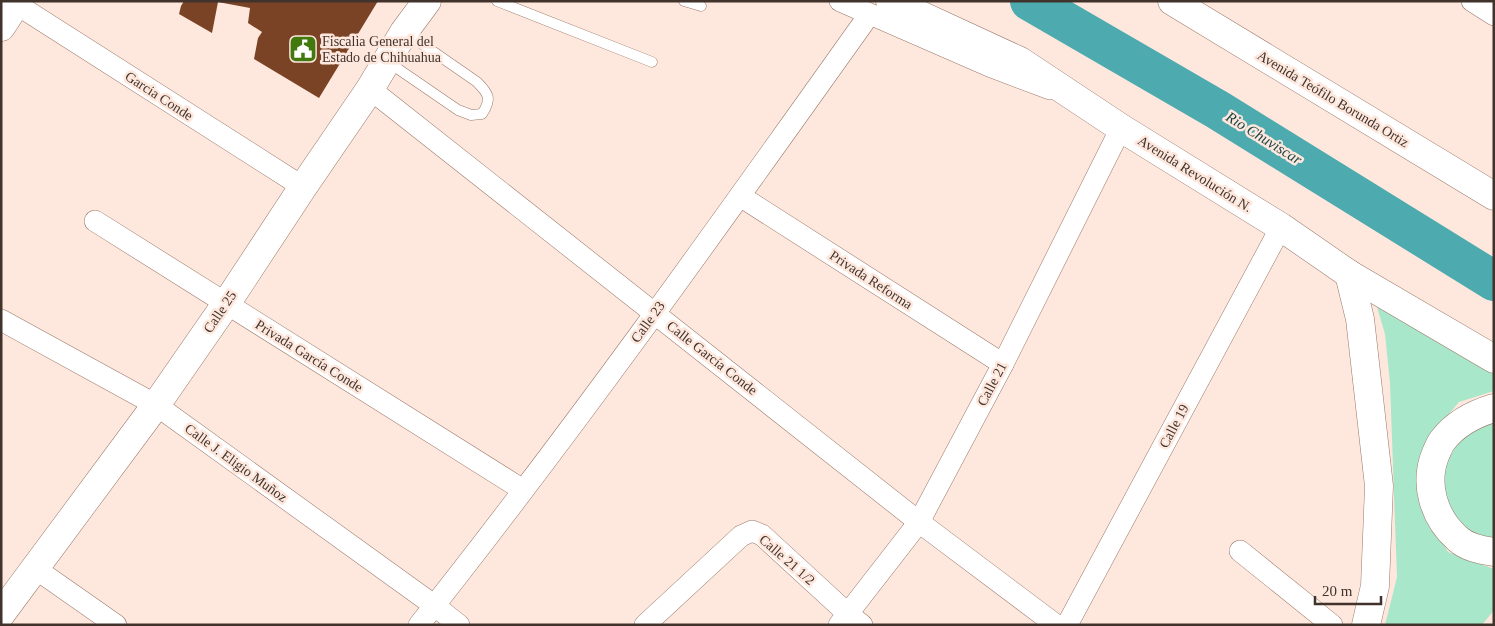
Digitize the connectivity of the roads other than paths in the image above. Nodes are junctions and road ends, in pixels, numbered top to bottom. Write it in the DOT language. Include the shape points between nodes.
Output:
graph roads {
  1 [pos="427,1"];
  2 [pos="497,1"];
  3 [pos="684,1"];
  4 [pos="840,1"];
  5 [pos="1472,1"];
  6 [pos="17,3"];
  7 [pos="511,4"];
  8 [pos="701,6"];
  9 [pos="1183,6"];
  10 [pos="880,8"];
  11 [pos="1494,15"];
  12 [pos="1,27"];
  13 [pos="404,32"];
  14 [pos="387,61"];
  15 [pos="652,62"];
  16 [pos="370,89"];
  17 [pos="1076,98"];
  18 [pos="1121,128"];
  19 [pos="303,187"];
  20 [pos="740,196"];
  21 [pos="1494,196"];
  22 [pos="95,221"];
  23 [pos="1281,227"];
  24 [pos="1349,274"];
  25 [pos="226,304"];
  26 [pos="655,314"];
  27 [pos="1,320"];
  28 [pos="1494,358"];
  29 [pos="1002,364"];
  30 [pos="156,405"];
  31 [pos="1494,408"];
  32 [pos="523,490"];
  33 [pos="919,522"];
  34 [pos="1240,551"];
  35 [pos="1494,552"];
  36 [pos="36,569"];
  37 [pos="435,606"];
  38 [pos="1,614"];
  39 [pos="850,621"];
  40 [pos="116,625"];
  41 [pos="419,625"];
  42 [pos="459,625"];
  43 [pos="645,625"];
  44 [pos="1056,625"];
  45 [pos="1067,625"];
  46 [pos="1332,625"];
  47 [pos="1366,625"];
  1 -- 13 [label="main road, Calle 25"];
  2 -- 7 [label="lane"];
  3 -- 8 [label="lane"];
  4 -- 10 [label="street"];
  5 -- 11 [label="street"];
  6 -- 12 [label="main road"];
  6 -- 19 [label="street, Garcia Conde"];
  7 -- 15 [label="lane"];
  9 -- 21 [label="main road, Avenida Teófilo Borunda Ortiz"];
  10 -- 17 [label="street" via="989,66"];
  10 -- 17 [label="main road, Avenida Revolución N." via="1020,61"];
  10 -- 20 [label="street, Calle 23"];
  13 -- 14 [label="main road, Calle 25"];
  13 -- 14 [label="lane" via="477,82 487,92 488,104 482,114 471,115 458,110"];
  14 -- 16 [label="main road, Calle 25"];
  16 -- 19 [label="main road, Calle 25"];
  16 -- 26 [label="street, Calle García Conde"];
  17 -- 18 [label="main road, Avenida Revolución N."];
  18 -- 23 [label="main road, Avenida Revolución N."];
  18 -- 29 [label="street, Calle 21"];
  19 -- 25 [label="main road, Calle 25"];
  20 -- 26 [label="street, Calle 23"];
  20 -- 29 [label="street, Privada Reforma"];
  22 -- 25 [label="street, Privada García Conde"];
  23 -- 24 [label="main road, Avenida Revolución N."];
  23 -- 45 [label="street, Calle 19"];
  24 -- 28 [label="main road, Avenida Revolución N."];
  24 -- 47 [label="main road" via="1360,318 1379,486 1375,586"];
  25 -- 30 [label="main road, Calle 25"];
  25 -- 32 [label="street, Privada García Conde"];
  26 -- 32 [label="street, Calle 23"];
  26 -- 33 [label="street, Calle García Conde"];
  27 -- 30 [label="street, Calle J. Eligio Muñoz"];
  29 -- 33 [label="street, Calle 21"];
  30 -- 36 [label="main road, Calle 25"];
  30 -- 37 [label="street, Calle J. Eligio Muñoz"];
  31 -- 35 [label="main road" via="1459,424 1442,441 1433,461 1430,482 1441,521 1459,541"];
  32 -- 37 [label="street, Calle 23"];
  33 -- 39 [label="street, Calle 21"];
  33 -- 44 [label="street, Calle García Conde"];
  34 -- 46 [label="street"];
  36 -- 38 [label="main road, Calle 25"];
  36 -- 40 [label="street"];
  37 -- 41 [label="street, Calle 23"];
  37 -- 42 [label="street, Calle J. Eligio Muñoz"];
  39 -- 43 [label="street, Calle 21 1/2" via="762,535 752,531 730,544"];
}
